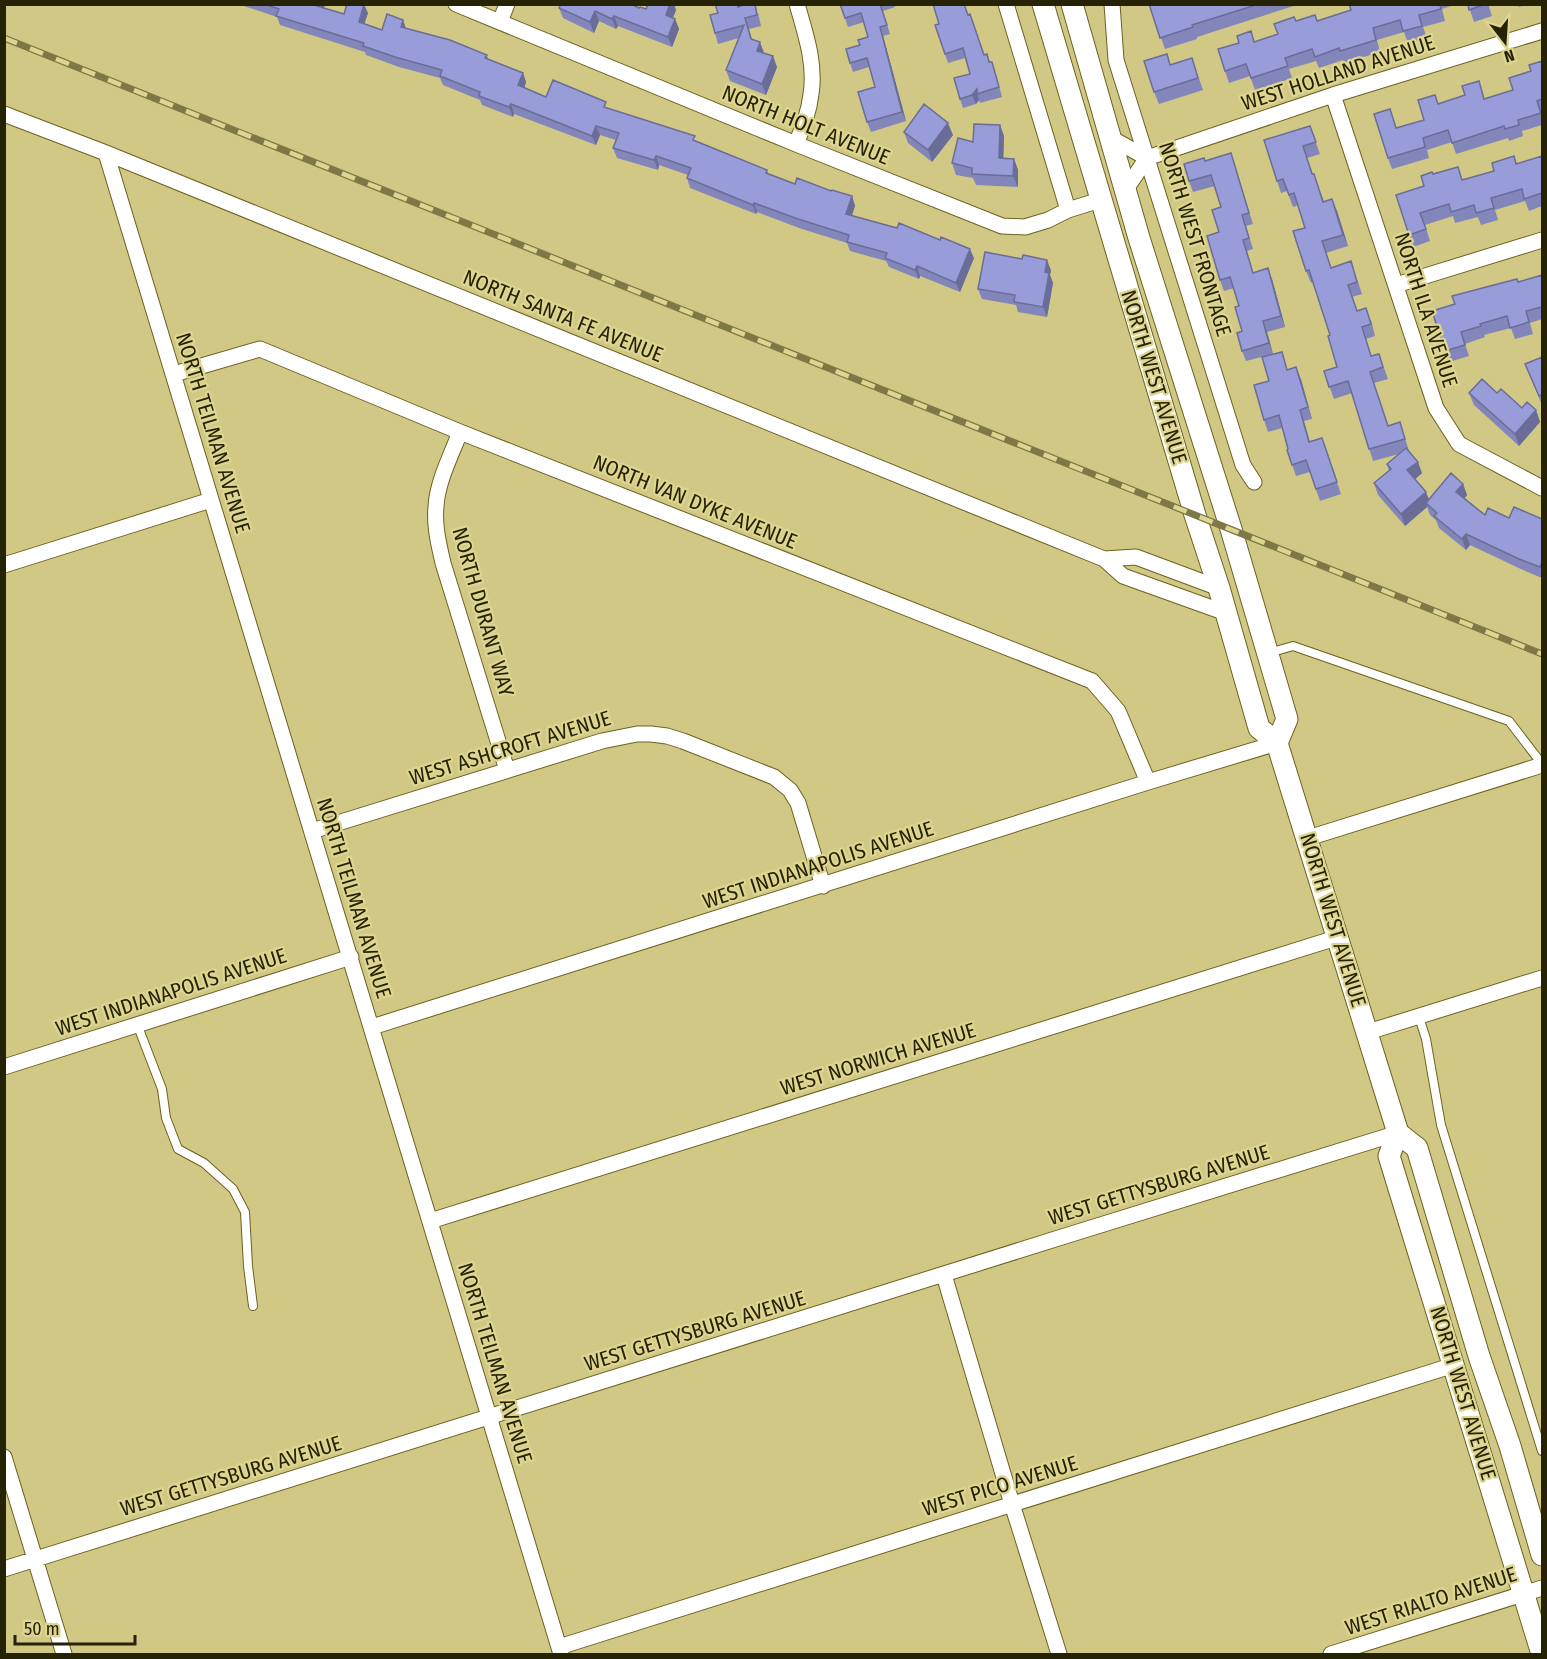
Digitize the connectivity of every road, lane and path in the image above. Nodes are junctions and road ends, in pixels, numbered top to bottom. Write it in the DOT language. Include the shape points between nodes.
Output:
graph roads {
  1 [pos="456,4"];
  2 [pos="507,4"];
  3 [pos="797,4"];
  4 [pos="1006,4"];
  5 [pos="1042,4"];
  6 [pos="1072,4"];
  7 [pos="1112,4"];
  8 [pos="500,22"];
  9 [pos="1542,31"];
  10 [pos="1333,95"];
  11 [pos="4,114"];
  12 [pos="1111,138"];
  13 [pos="796,144"];
  14 [pos="106,153"];
  15 [pos="1148,158"];
  16 [pos="1126,190"];
  17 [pos="1100,200"];
  18 [pos="1068,210"];
  19 [pos="1542,240"];
  20 [pos="1396,285"];
  21 [pos="174,374"];
  22 [pos="460,432"];
  23 [pos="1254,482"];
  24 [pos="1542,488"];
  25 [pos="211,500"];
  26 [pos="1104,559"];
  27 [pos="4,565"];
  28 [pos="1219,588"];
  29 [pos="1226,613"];
  30 [pos="1267,653"];
  31 [pos="1277,743"];
  32 [pos="1542,765"];
  33 [pos="507,770"];
  34 [pos="1148,782"];
  35 [pos="312,831"];
  36 [pos="1308,838"];
  37 [pos="823,886"];
  38 [pos="1339,937"];
  39 [pos="351,957"];
  40 [pos="1542,978"];
  41 [pos="1419,1017"];
  42 [pos="137,1024"];
  43 [pos="372,1027"];
  44 [pos="1368,1032"];
  45 [pos="4,1067"];
  46 [pos="1398,1133"];
  47 [pos="430,1221"];
  48 [pos="944,1275"];
  49 [pos="253,1306"];
  50 [pos="1454,1365"];
  51 [pos="489,1417"];
  52 [pos="1542,1451"];
  53 [pos="4,1457"];
  54 [pos="1012,1504"];
  55 [pos="1542,1556"];
  56 [pos="36,1560"];
  57 [pos="4,1569"];
  58 [pos="1533,1590"];
  59 [pos="560,1651"];
  60 [pos="64,1654"];
  61 [pos="1059,1654"];
  62 [pos="1332,1654"];
  63 [pos="1542,1654"];
  1 -- 8 [label="street, NORTH HOLT AVENUE"];
  2 -- 8 [label="street"];
  3 -- 13 [label="street" via="806,36 812,91"];
  4 -- 18 [label="street"];
  5 -- 17 [label="main road, NORTH WEST AVENUE"];
  6 -- 12 [label="main road, NORTH WEST AVENUE"];
  7 -- 15 [label="street, NORTH WEST FRONTAGE" via="1116,60"];
  8 -- 13 [label="street, NORTH HOLT AVENUE"];
  9 -- 10 [label="street, WEST HOLLAND AVENUE"];
  10 -- 15 [label="street, WEST HOLLAND AVENUE"];
  10 -- 20 [label="street, NORTH ILA AVENUE"];
  11 -- 14 [label="street, NORTH SANTA FE AVENUE"];
  12 -- 15 [label="street"];
  12 -- 16 [label="main road, NORTH WEST AVENUE"];
  13 -- 18 [label="street, NORTH HOLT AVENUE" via="1002,226 1025,227"];
  14 -- 21 [label="street, NORTH TEILMAN AVENUE"];
  14 -- 26 [label="street, NORTH SANTA FE AVENUE"];
  15 -- 16 [label="street"];
  15 -- 23 [label="street, NORTH WEST FRONTAGE" via="1243,465"];
  16 -- 17 [label="main road"];
  16 -- 30 [label="main road, NORTH WEST AVENUE"];
  17 -- 18 [label="street, NORTH HOLT AVENUE"];
  17 -- 28 [label="main road, NORTH WEST AVENUE"];
  19 -- 20 [label="street"];
  20 -- 24 [label="street, NORTH ILA AVENUE" via="1436,408 1459,444"];
  21 -- 22 [label="street, NORTH VAN DYKE AVENUE" via="260,349"];
  21 -- 25 [label="street, NORTH TEILMAN AVENUE"];
  22 -- 33 [label="street, NORTH DURANT WAY" via="439,489 437,535"];
  22 -- 34 [label="street, NORTH VAN DYKE AVENUE" via="1092,681 1118,711"];
  25 -- 27 [label="street"];
  25 -- 35 [label="street, NORTH TEILMAN AVENUE"];
  26 -- 28 [label="street, NORTH SANTA FE AVENUE" via="1136,557"];
  26 -- 29 [label="street, NORTH SANTA FE AVENUE" via="1123,576"];
  28 -- 29 [label="main road, NORTH WEST AVENUE"];
  28 -- 30 [label="main road" via="1232,596 1250,642"];
  29 -- 31 [label="main road, NORTH WEST AVENUE" via="1259,728"];
  30 -- 31 [label="main road, NORTH WEST AVENUE" via="1287,719"];
  30 -- 32 [label="lane" via="1293,646 1509,721"];
  31 -- 34 [label="street, WEST INDIANAPOLIS AVENUE"];
  31 -- 36 [label="main road, NORTH WEST AVENUE"];
  32 -- 36 [label="street"];
  33 -- 35 [label="street, WEST ASHCROFT AVENUE"];
  33 -- 37 [label="street, WEST ASHCROFT AVENUE" via="620,736 651,734 676,738 767,774 785,786 801,811"];
  34 -- 37 [label="street, WEST INDIANAPOLIS AVENUE"];
  35 -- 39 [label="street, NORTH TEILMAN AVENUE"];
  36 -- 38 [label="main road, NORTH WEST AVENUE"];
  37 -- 43 [label="street, WEST INDIANAPOLIS AVENUE"];
  38 -- 44 [label="main road, NORTH WEST AVENUE"];
  38 -- 47 [label="street, WEST NORWICH AVENUE"];
  39 -- 42 [label="street, WEST INDIANAPOLIS AVENUE"];
  39 -- 43 [label="street, NORTH TEILMAN AVENUE"];
  40 -- 41 [label="street"];
  41 -- 44 [label="street"];
  41 -- 52 [label="lane" via="1441,1125"];
  42 -- 45 [label="street, WEST INDIANAPOLIS AVENUE"];
  42 -- 49 [label="lane" via="162,1089 166,1118 178,1149 204,1163 233,1189 245,1212"];
  43 -- 47 [label="street, NORTH TEILMAN AVENUE"];
  44 -- 46 [label="main road, NORTH WEST AVENUE"];
  46 -- 48 [label="street, WEST GETTYSBURG AVENUE"];
  46 -- 50 [label="main road, NORTH WEST AVENUE" via="1389,1156"];
  46 -- 55 [label="main road, NORTH WEST AVENUE" via="1417,1148"];
  47 -- 51 [label="street, NORTH TEILMAN AVENUE"];
  48 -- 51 [label="street, WEST GETTYSBURG AVENUE"];
  48 -- 54 [label="street"];
  50 -- 54 [label="street, WEST PICO AVENUE"];
  50 -- 58 [label="main road, NORTH WEST AVENUE"];
  51 -- 56 [label="street, WEST GETTYSBURG AVENUE"];
  51 -- 59 [label="street, NORTH TEILMAN AVENUE"];
  53 -- 56 [label="street"];
  54 -- 59 [label="street, WEST PICO AVENUE"];
  54 -- 61 [label="street"];
  56 -- 57 [label="street, WEST GETTYSBURG AVENUE"];
  56 -- 60 [label="street"];
  58 -- 62 [label="street, WEST RIALTO AVENUE"];
  58 -- 63 [label="main road, NORTH WEST AVENUE"];
}
